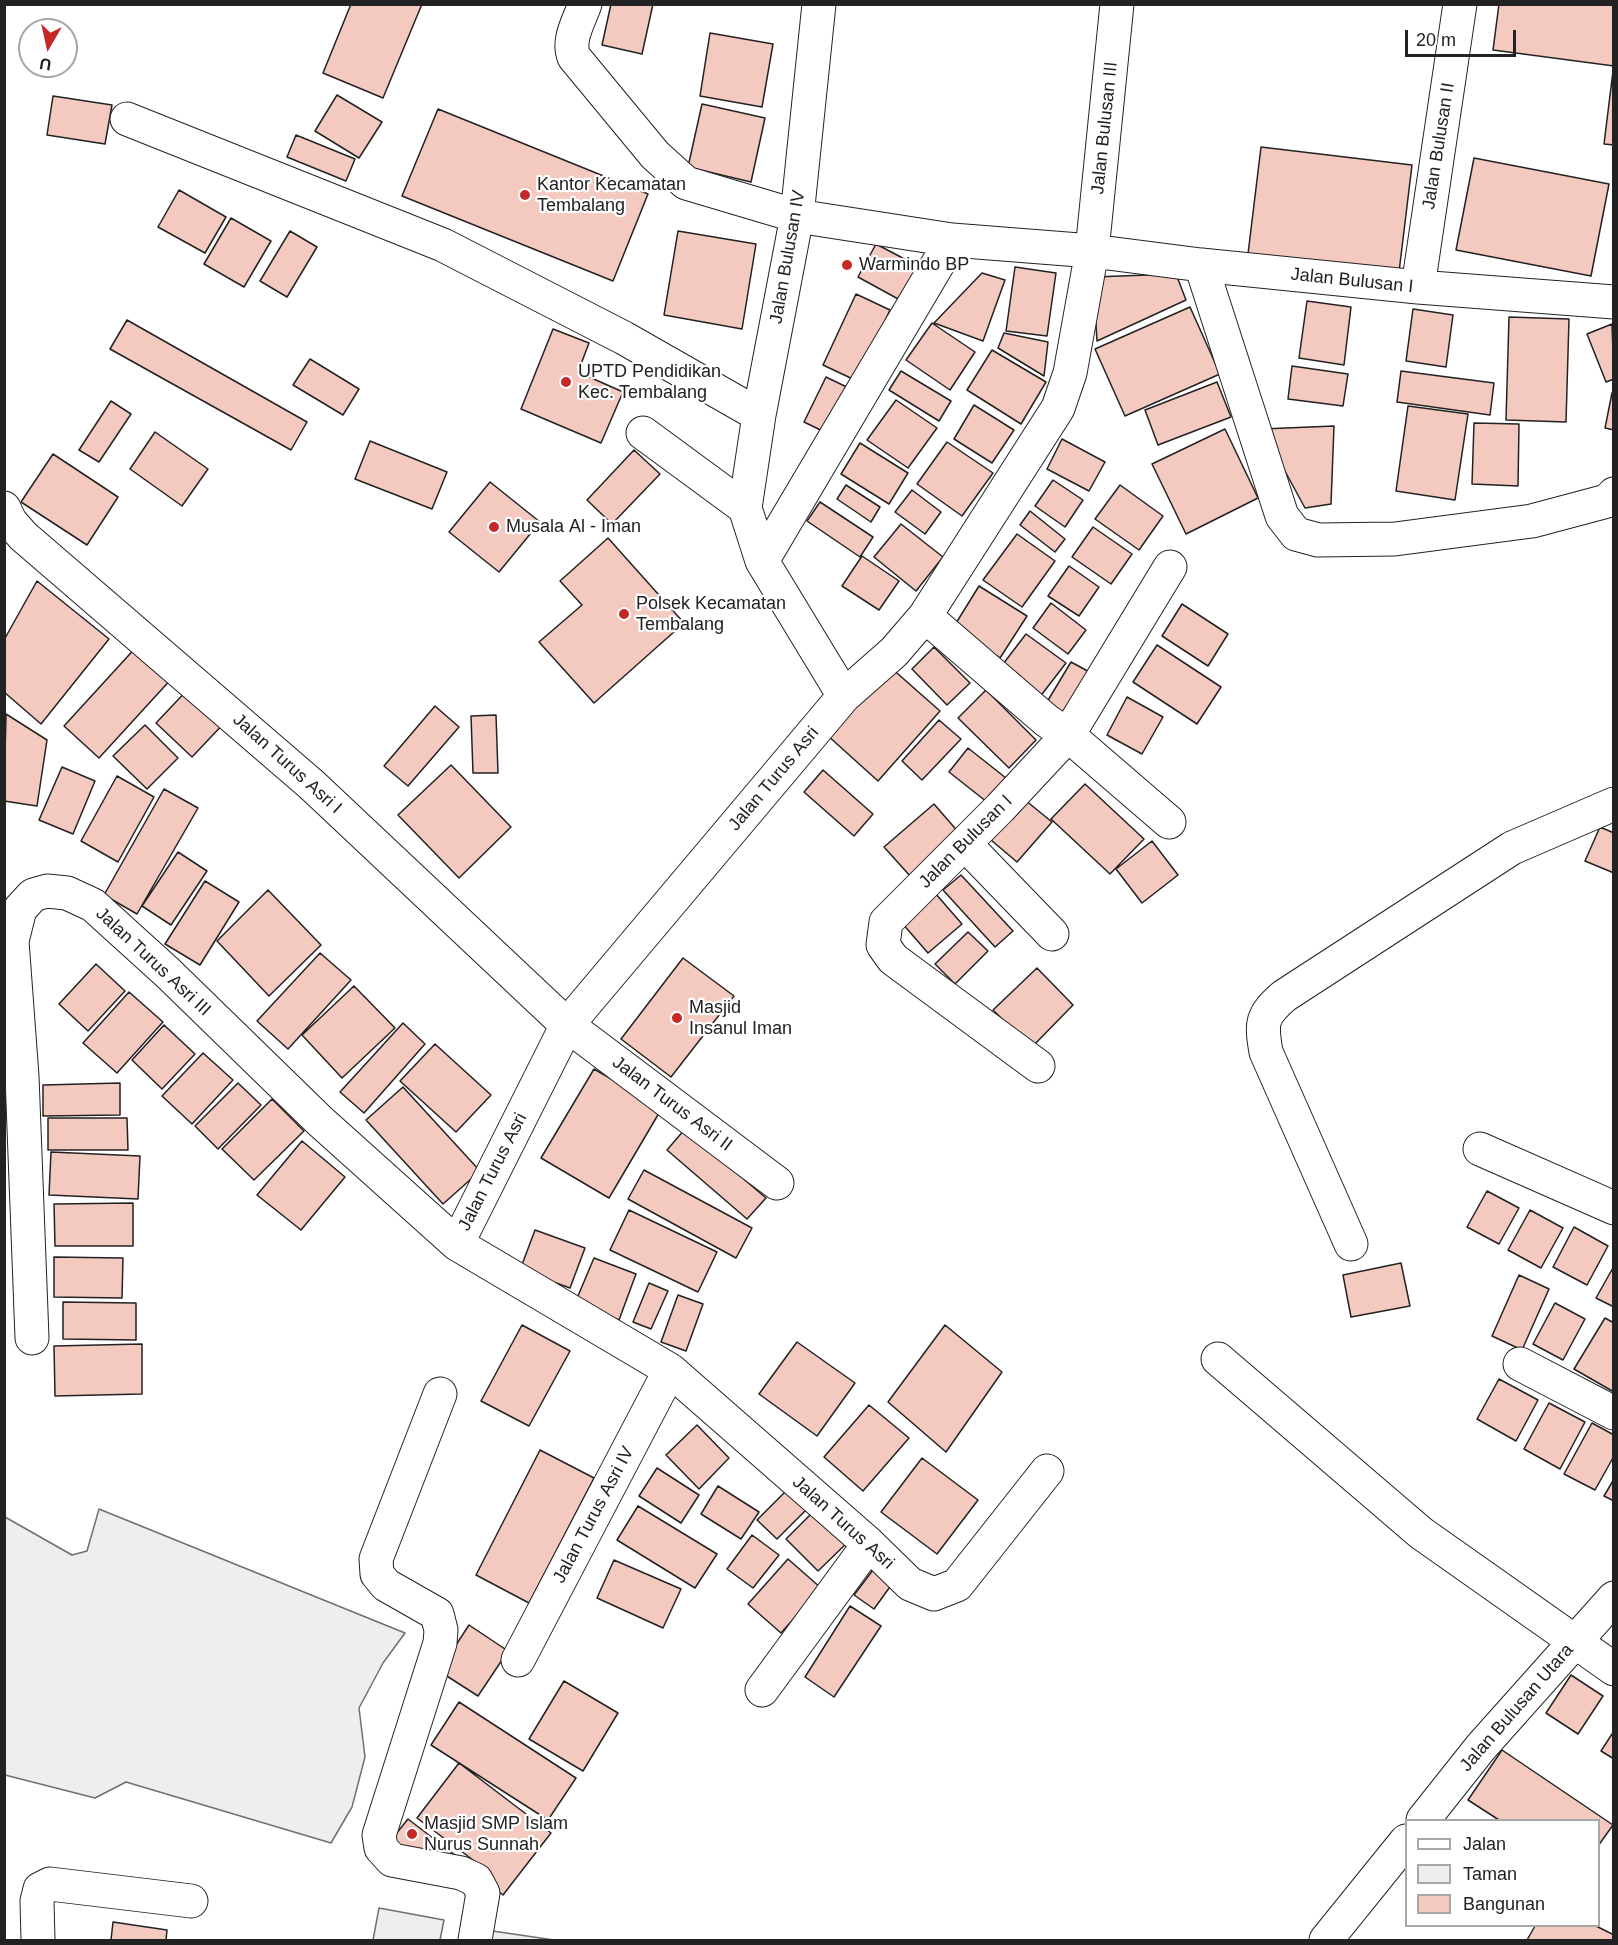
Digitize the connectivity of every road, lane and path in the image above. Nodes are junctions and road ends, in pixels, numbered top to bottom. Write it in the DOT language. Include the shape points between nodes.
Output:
graph roads {
  1 [pos="585,4"];
  2 [pos="819,4"];
  3 [pos="1117,4"];
  4 [pos="1460,4"];
  5 [pos="127,119"];
  6 [pos="797,216"];
  7 [pos="952,240"];
  8 [pos="1092,251"];
  9 [pos="1201,265"];
  10 [pos="1418,287"];
  11 [pos="1614,302"];
  12 [pos="759,415"];
  13 [pos="643,433"];
  14 [pos="1614,494"];
  15 [pos="4,508"];
  16 [pos="746,508"];
  17 [pos="762,561"];
  18 [pos="1170,567"];
  19 [pos="925,616"];
  20 [pos="844,696"];
  21 [pos="1068,735"];
  22 [pos="1614,804"];
  23 [pos="1169,822"];
  24 [pos="965,844"];
  25 [pos="1052,934"];
  26 [pos="567,1024"];
  27 [pos="1038,1066"];
  28 [pos="1480,1149"];
  29 [pos="777,1183"];
  30 [pos="1614,1208"];
  31 [pos="457,1244"];
  32 [pos="1351,1244"];
  33 [pos="32,1338"];
  34 [pos="1218,1359"];
  35 [pos="1520,1364"];
  36 [pos="670,1370"];
  37 [pos="440,1394"];
  38 [pos="1614,1413"];
  39 [pos="1047,1471"];
  40 [pos="869,1544"];
  41 [pos="1614,1598"];
  42 [pos="1575,1642"];
  43 [pos="518,1660"];
  44 [pos="1614,1669"];
  45 [pos="762,1690"];
  46 [pos="1424,1819"];
  47 [pos="1405,1843"];
  48 [pos="191,1901"];
  49 [pos="38,1941"];
  50 [pos="475,1941"];
  51 [pos="1326,1941"];
  1 -- 6 [label="street, Jalan Bulusan I" via="572,40 574,57 655,155 686,183"];
  2 -- 6 [label="street, Jalan Bulusan IV"];
  3 -- 8 [label="street, Jalan Bulusan III"];
  4 -- 10 [label="street, Jalan Bulusan II"];
  5 -- 12 [label="street" via="444,245 624,338"];
  6 -- 7 [label="street, Jalan Bulusan I"];
  6 -- 12 [label="street, Jalan Bulusan IV"];
  7 -- 8 [label="street, Jalan Bulusan I"];
  7 -- 17 [label="street"];
  8 -- 9 [label="street, Jalan Bulusan I"];
  8 -- 19 [label="street" via="1070,373 1058,408"];
  9 -- 10 [label="street, Jalan Bulusan I"];
  9 -- 14 [label="street" via="1282,516 1296,534 1318,540 1395,539 1532,521 1607,501"];
  10 -- 11 [label="street, Jalan Bulusan I"];
  12 -- 16 [label="street, Jalan Bulusan IV"];
  13 -- 16 [label="street"];
  15 -- 26 [label="street, Jalan Turus Asri I" via="23,536 312,785"];
  16 -- 17 [label="street"];
  17 -- 20 [label="street"];
  18 -- 21 [label="street, Jalan Bulusan I"];
  19 -- 20 [label="street" via="894,652"];
  19 -- 21 [label="street"];
  20 -- 26 [label="street, Jalan Turus Asri"];
  21 -- 23 [label="street"];
  21 -- 24 [label="street, Jalan Bulusan I"];
  22 -- 32 [label="street" via="1512,848 1269,1009 1262,1027 1266,1052"];
  24 -- 25 [label="street"];
  24 -- 27 [label="street, Jalan Bulusan I" via="886,922 883,945 893,959"];
  26 -- 29 [label="street, Jalan Turus Asri II"];
  26 -- 31 [label="street, Jalan Turus Asri"];
  28 -- 30 [label="street"];
  31 -- 33 [label="street, Jalan Turus Asri III" via="320,1121 93,905 67,892 47,891 33,895 20,909 12,941 22,1076"];
  31 -- 36 [label="street, Jalan Turus Asri"];
  34 -- 42 [label="street" via="1421,1533"];
  35 -- 38 [label="street"];
  36 -- 40 [label="street, Jalan Turus Asri"];
  36 -- 43 [label="street, Jalan Turus Asri IV"];
  37 -- 50 [label="street" via="376,1559 377,1574 386,1585 437,1614 441,1630 379,1834 381,1848 392,1860 461,1873 476,1880 483,1893"];
  39 -- 40 [label="street, Jalan Turus Asri" via="957,1585 934,1594 910,1584"];
  40 -- 45 [label="street"];
  41 -- 42 [label="street, Jalan Bulusan Utara"];
  42 -- 44 [label="street"];
  42 -- 46 [label="street, Jalan Bulusan Utara" via="1480,1747"];
  47 -- 51 [label="street"];
  48 -- 49 [label="street" via="50,1884 40,1889 37,1901"];
}
